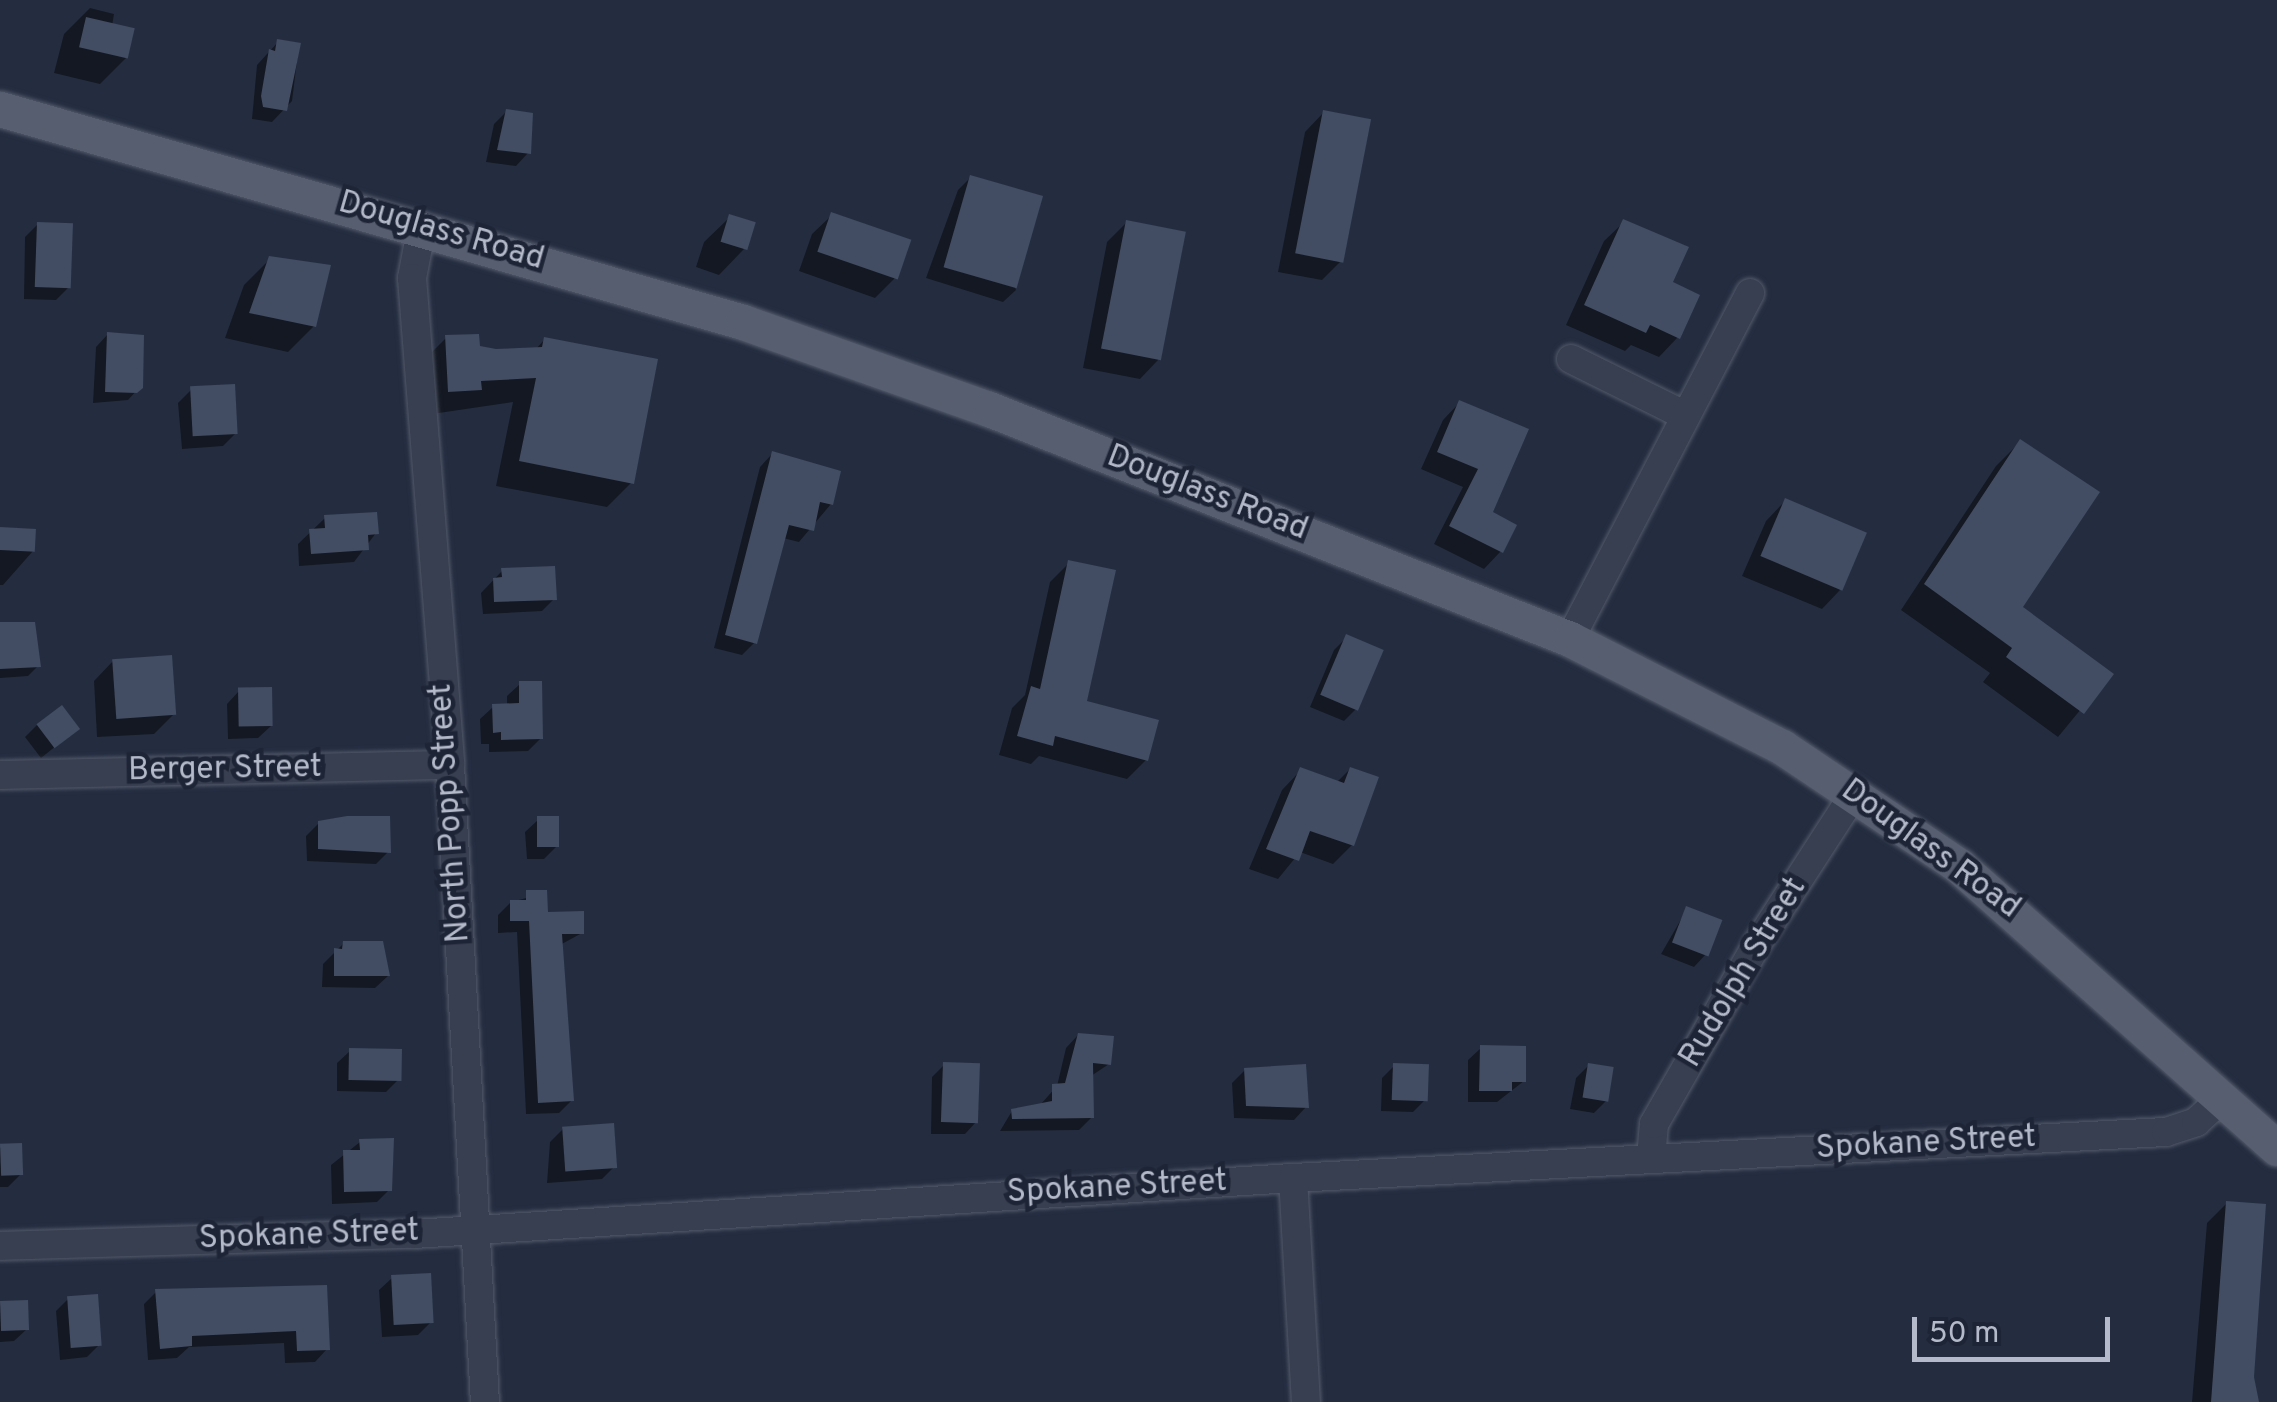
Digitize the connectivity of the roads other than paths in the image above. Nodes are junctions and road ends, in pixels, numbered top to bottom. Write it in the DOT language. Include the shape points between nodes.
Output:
graph roads {
  1 [pos="0,109"];
  2 [pos="422,226"];
  3 [pos="1750,293"];
  4 [pos="1571,360"];
  5 [pos="1686,416"];
  6 [pos="1570,639"];
  7 [pos="450,765"];
  8 [pos="0,775"];
  9 [pos="1854,794"];
  10 [pos="2223,1098"];
  11 [pos="2277,1148"];
  12 [pos="1651,1158"];
  13 [pos="1293,1178"];
  14 [pos="476,1226"];
  15 [pos="0,1246"];
  16 [pos="485,1402"];
  17 [pos="1306,1402"];
  1 -- 2 [label="main road, Douglass Road"];
  2 -- 6 [label="main road, Douglass Road" via="829,351"];
  2 -- 7 [label="street, North Popp Street" via="412,278"];
  3 -- 5 [label="street"];
  4 -- 5 [label="street"];
  5 -- 6 [label="street"];
  6 -- 9 [label="main road, Douglass Road" via="1701,702"];
  7 -- 8 [label="street, Berger Street"];
  7 -- 14 [label="street, North Popp Street"];
  9 -- 10 [label="main road, Douglass Road" via="2018,912"];
  9 -- 12 [label="street, Rudolph Street" via="1757,944 1664,1108 1652,1134"];
  10 -- 11 [label="main road, Douglass Road"];
  10 -- 12 [label="street, Spokane Street" via="2196,1122 2166,1132"];
  12 -- 13 [label="street, Spokane Street"];
  13 -- 14 [label="street, Spokane Street"];
  13 -- 17 [label="street"];
  14 -- 15 [label="street, Spokane Street" via="414,1234"];
  14 -- 16 [label="street, North Popp Street"];
}
